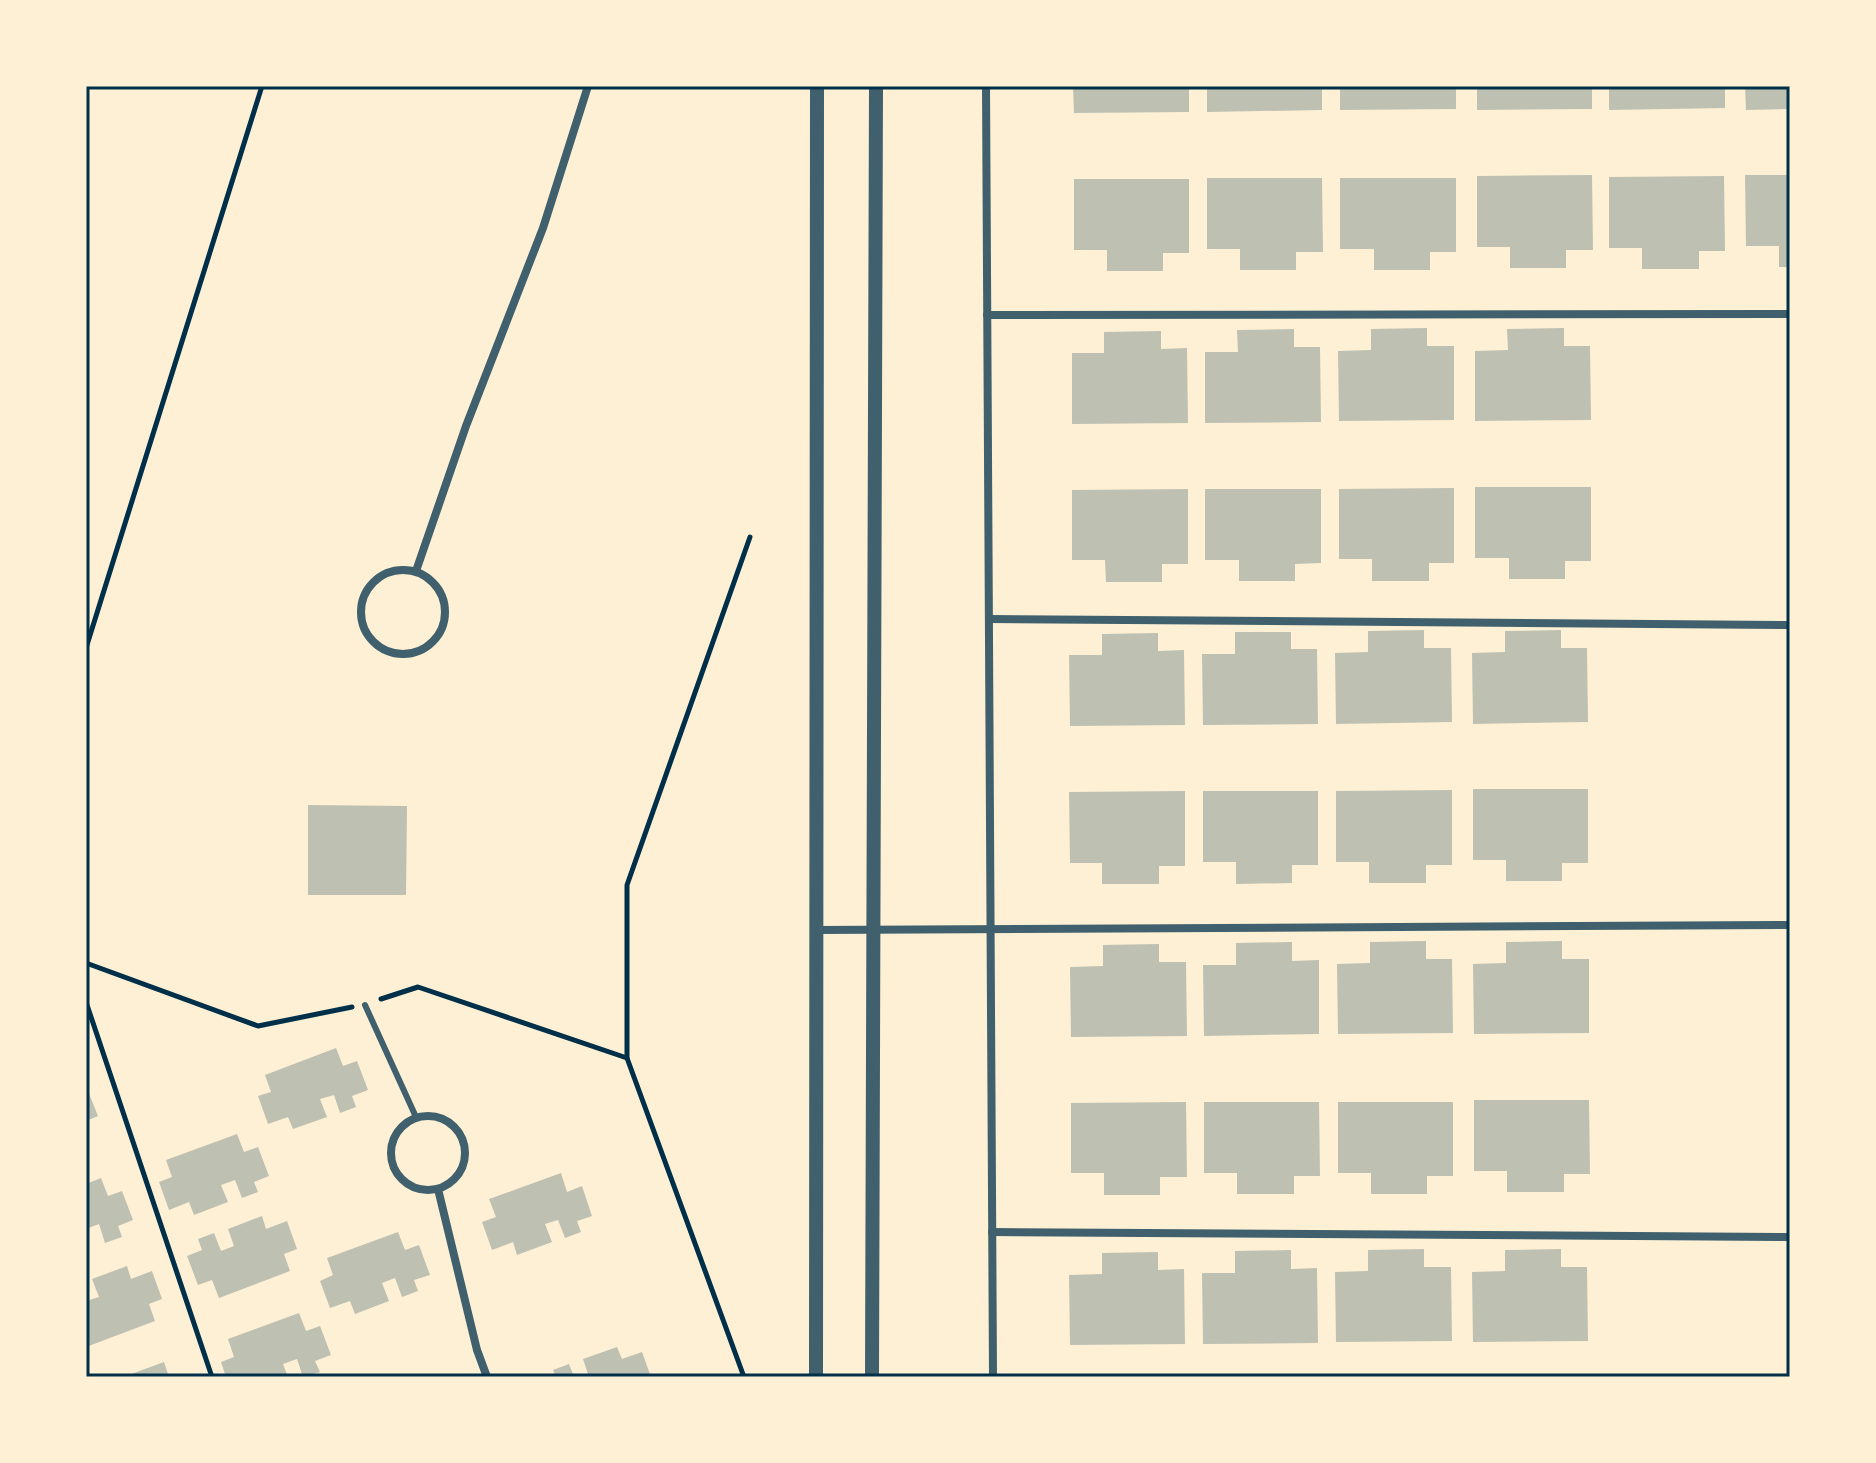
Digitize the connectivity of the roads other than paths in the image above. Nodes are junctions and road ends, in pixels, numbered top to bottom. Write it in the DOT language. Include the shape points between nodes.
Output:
graph roads {
  1 [pos="588,86"];
  2 [pos="817,86"];
  3 [pos="876,86"];
  4 [pos="986,86"];
  5 [pos="1790,314"];
  6 [pos="987,315"];
  7 [pos="416,571"];
  8 [pos="989,619"];
  9 [pos="1790,625"];
  10 [pos="1790,925"];
  11 [pos="873,929"];
  12 [pos="991,929"];
  13 [pos="816,930"];
  14 [pos="365,1005"];
  15 [pos="416,1117"];
  16 [pos="438,1189"];
  17 [pos="992,1232"];
  18 [pos="1790,1237"];
  19 [pos="487,1377"];
  20 [pos="816,1377"];
  21 [pos="872,1377"];
  22 [pos="993,1377"];
  1 -- 7 [label="street" via="543,228"];
  2 -- 13 [label="street"];
  3 -- 11 [label="street"];
  4 -- 6 [label="street"];
  5 -- 6 [label="street"];
  6 -- 8 [label="street"];
  7 -- 7 [label="street" via="391,571 370,585 363,597 362,624 368,636 391,652 404,654 430,644 444,621 436,585"];
  8 -- 9 [label="street"];
  8 -- 12 [label="street"];
  10 -- 12 [label="street"];
  11 -- 12 [label="street"];
  11 -- 13 [label="street"];
  11 -- 21 [label="street"];
  12 -- 17 [label="street"];
  13 -- 20 [label="street"];
  14 -- 15 [label="lane"];
  15 -- 16 [label="street" via="398,1131 393,1165 406,1183"];
  15 -- 16 [label="street" via="429,1115 453,1124 465,1146 457,1177"];
  16 -- 19 [label="street"];
  17 -- 18 [label="street"];
  17 -- 22 [label="street"];
}
